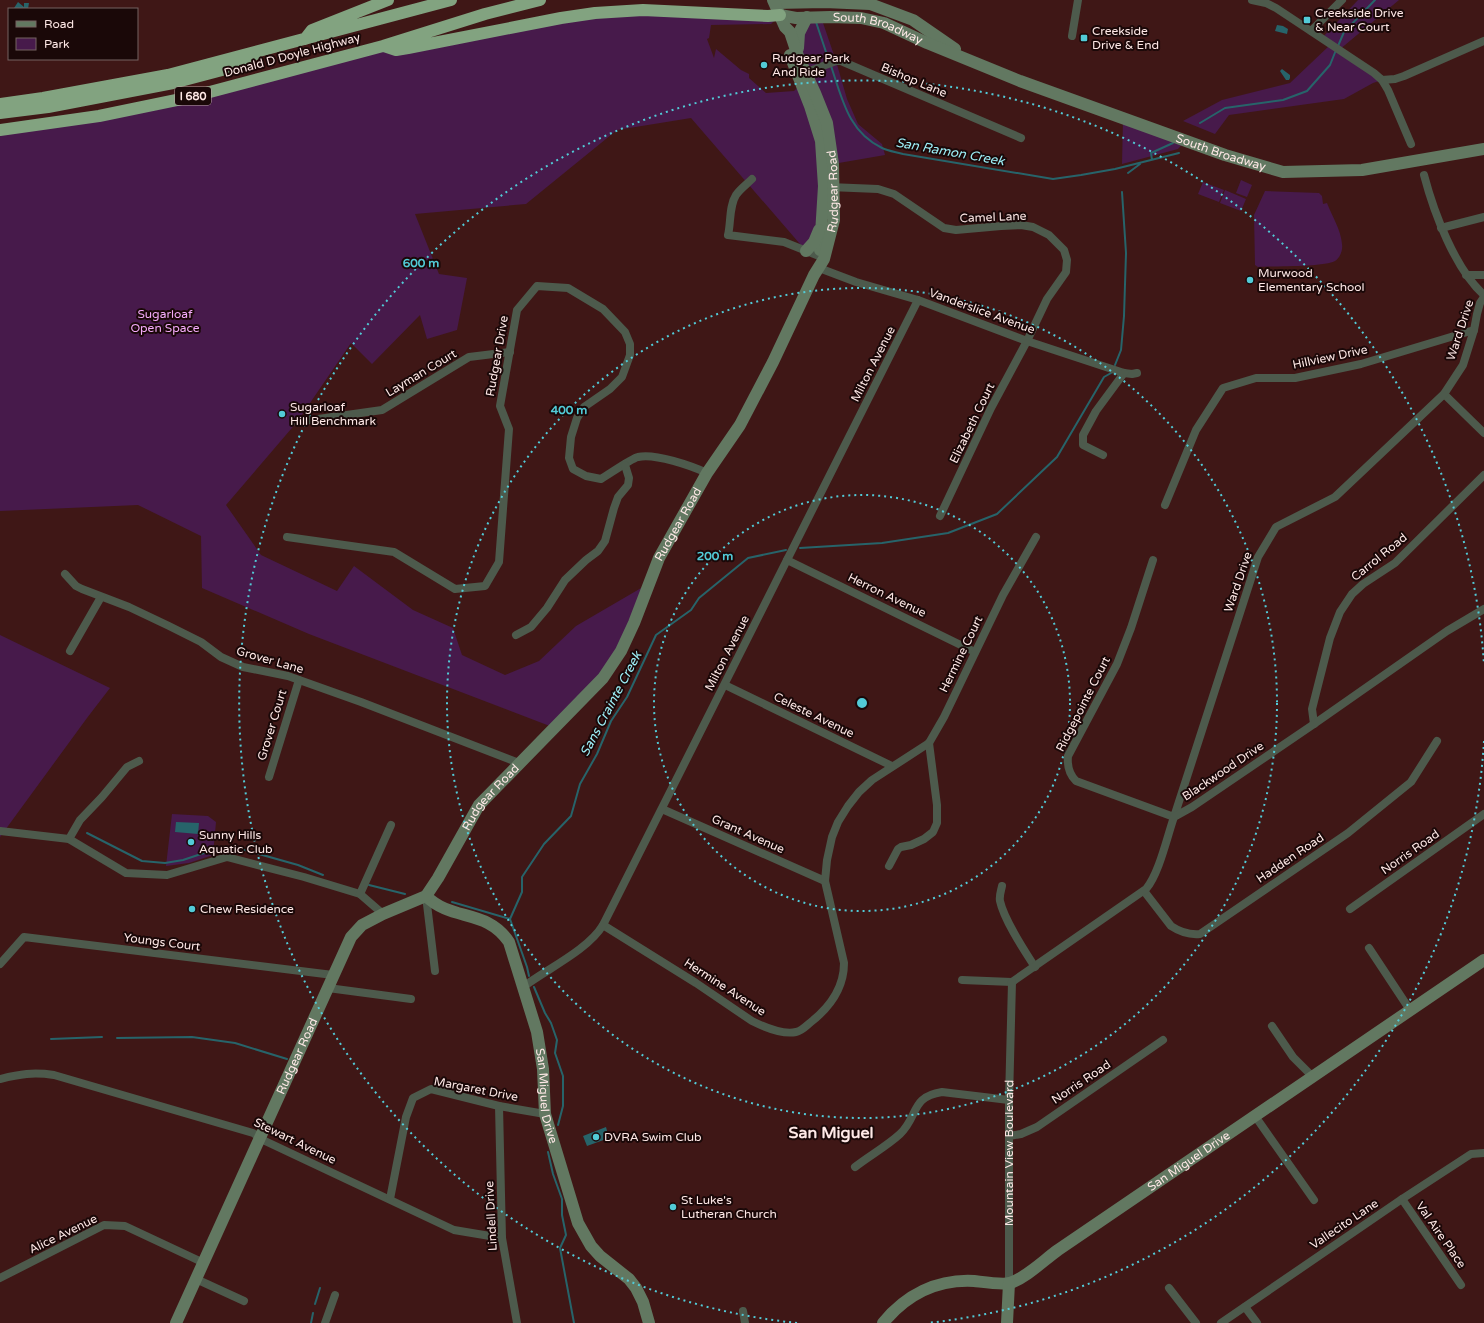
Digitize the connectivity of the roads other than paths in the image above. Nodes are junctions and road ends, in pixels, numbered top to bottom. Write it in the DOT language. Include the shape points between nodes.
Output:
graph roads {
  1 [pos="388,0"];
  2 [pos="451,0"];
  3 [pos="540,0"];
  4 [pos="1078,0"];
  5 [pos="1252,0"];
  6 [pos="1342,0"];
  7 [pos="774,1"];
  8 [pos="780,15"];
  9 [pos="807,17"];
  10 [pos="1310,31"];
  11 [pos="1072,36"];
  12 [pos="304,40"];
  13 [pos="1484,41"];
  14 [pos="383,46"];
  15 [pos="258,52"];
  16 [pos="794,56"];
  17 [pos="970,60"];
  18 [pos="802,74"];
  19 [pos="1382,80"];
  20 [pos="0,104"];
  21 [pos="0,113"];
  22 [pos="0,130"];
  23 [pos="1021,138"];
  24 [pos="1409,140"];
  25 [pos="1484,149"];
  26 [pos="1424,175"];
  27 [pos="752,179"];
  28 [pos="829,187"];
  29 [pos="1484,217"];
  30 [pos="822,221"];
  31 [pos="1441,228"];
  32 [pos="806,251"];
  33 [pos="819,262"];
  34 [pos="1466,275"];
  35 [pos="1484,275"];
  36 [pos="1484,296"];
  37 [pos="918,300"];
  38 [pos="1474,330"];
  39 [pos="1027,341"];
  40 [pos="510,352"];
  41 [pos="1124,373"];
  42 [pos="1137,373"];
  43 [pos="1444,394"];
  44 [pos="297,422"];
  45 [pos="1484,434"];
  46 [pos="1103,455"];
  47 [pos="625,465"];
  48 [pos="707,474"];
  49 [pos="1484,475"];
  50 [pos="1166,505"];
  51 [pos="940,516"];
  52 [pos="1036,537"];
  53 [pos="287,538"];
  54 [pos="787,560"];
  55 [pos="1153,560"];
  56 [pos="65,574"];
  57 [pos="101,597"];
  58 [pos="1484,609"];
  59 [pos="516,635"];
  60 [pos="70,651"];
  61 [pos="975,652"];
  62 [pos="299,680"];
  63 [pos="725,685"];
  64 [pos="1314,724"];
  65 [pos="1436,741"];
  66 [pos="929,743"];
  67 [pos="139,762"];
  68 [pos="519,763"];
  69 [pos="892,766"];
  70 [pos="268,777"];
  71 [pos="662,809"];
  72 [pos="1484,814"];
  73 [pos="1174,817"];
  74 [pos="391,825"];
  75 [pos="0,831"];
  76 [pos="68,839"];
  77 [pos="889,866"];
  78 [pos="825,881"];
  79 [pos="1002,886"];
  80 [pos="1144,892"];
  81 [pos="360,894"];
  82 [pos="426,896"];
  83 [pos="1350,908"];
  84 [pos="383,914"];
  85 [pos="603,925"];
  86 [pos="1369,948"];
  87 [pos="1484,960"];
  88 [pos="0,964"];
  89 [pos="1035,967"];
  90 [pos="435,971"];
  91 [pos="334,975"];
  92 [pos="962,980"];
  93 [pos="1012,982"];
  94 [pos="523,987"];
  95 [pos="328,988"];
  96 [pos="411,999"];
  97 [pos="1410,1010"];
  98 [pos="1272,1026"];
  99 [pos="1163,1040"];
  100 [pos="1313,1078"];
  101 [pos="0,1079"];
  102 [pos="1009,1100"];
  103 [pos="499,1106"];
  104 [pos="545,1114"];
  105 [pos="1255,1116"];
  106 [pos="1009,1136"];
  107 [pos="260,1137"];
  108 [pos="1484,1153"];
  109 [pos="854,1166"];
  110 [pos="390,1199"];
  111 [pos="1402,1199"];
  112 [pos="1314,1200"];
  113 [pos="502,1238"];
  114 [pos="204,1263"];
  115 [pos="0,1278"];
  116 [pos="196,1280"];
  117 [pos="1009,1283"];
  118 [pos="1461,1285"];
  119 [pos="1169,1288"];
  120 [pos="335,1295"];
  121 [pos="244,1301"];
  122 [pos="1245,1307"];
  123 [pos="743,1311"];
  124 [pos="176,1323"];
  125 [pos="325,1323"];
  126 [pos="517,1323"];
  127 [pos="649,1323"];
  128 [pos="745,1323"];
  129 [pos="883,1323"];
  130 [pos="1007,1323"];
  131 [pos="1196,1323"];
  132 [pos="1221,1323"];
  133 [pos="1257,1323"];
  1 -- 12 [label="highway" via="312,30"];
  2 -- 12 [label="highway, Donald D Doyle Highway / I 680"];
  3 -- 14 [label="highway, Donald D Doyle Highway / I 680" via="485,14"];
  4 -- 11 [label="street"];
  5 -- 10 [label="street" via="1270,5"];
  6 -- 10 [label="street"];
  7 -- 8 [label="street, Rudgear Road"];
  7 -- 17 [label="street, South Broadway" via="870,4 913,20"];
  8 -- 9 [label="street, South Broadway"];
  8 -- 14 [label="highway" via="643,10 603,12 396,50"];
  8 -- 16 [label="street, Rudgear Road" via="784,27 790,32"];
  9 -- 16 [label="street"];
  9 -- 17 [label="street, South Broadway" via="861,18 884,23"];
  10 -- 19 [label="street"];
  12 -- 15 [label="highway, Donald D Doyle Highway / I 680"];
  13 -- 19 [label="street" via="1404,76"];
  14 -- 22 [label="highway, Donald D Doyle Highway / I 680" via="191,97 99,116"];
  15 -- 20 [label="highway, Donald D Doyle Highway / I 680" via="168,75"];
  15 -- 21 [label="highway, I 680" via="241,66 173,83 48,107"];
  16 -- 18 [label="street, Rudgear Road"];
  17 -- 25 [label="street, South Broadway" via="1020,81 1198,146 1283,172 1362,170"];
  18 -- 23 [label="street, Bishop Lane" via="841,61"];
  18 -- 28 [label="street, Rudgear Road"];
  19 -- 24 [label="street"];
  26 -- 31 [label="street"];
  27 -- 32 [label="street, Vanderslice Avenue" via="736,195 728,235 784,242"];
  28 -- 30 [label="street, Rudgear Road"];
  28 -- 33 [label="street, Rudgear Road" via="834,220 824,259"];
  28 -- 39 [label="street, Camel Lane" via="878,189 894,194 944,228 956,230 1021,225 1033,227 1049,235 1064,250 1067,260 1066,272 1047,299"];
  29 -- 31 [label="street"];
  30 -- 32 [label="street" via="814,242"];
  30 -- 33 [label="street, Rudgear Road"];
  31 -- 34 [label="street"];
  32 -- 33 [label="street, Vanderslice Avenue"];
  33 -- 37 [label="street, Vanderslice Avenue" via="856,282"];
  33 -- 48 [label="street, Rudgear Road" via="773,362 740,424"];
  34 -- 35 [label="street"];
  34 -- 36 [label="street"];
  36 -- 38 [label="street, Ward Drive" via="1478,309"];
  37 -- 39 [label="street, Vanderslice Avenue"];
  37 -- 54 [label="street, Milton Avenue"];
  38 -- 43 [label="street, Ward Drive" via="1463,365"];
  38 -- 50 [label="street, Hillview Drive" via="1361,364 1294,378 1256,378 1223,388 1196,430"];
  39 -- 41 [label="street, Vanderslice Avenue"];
  39 -- 51 [label="street, Elizabeth Court" via="991,408"];
  40 -- 44 [label="street, Layman Court" via="469,358 382,410"];
  40 -- 47 [label="street, Rudgear Drive" via="517,310 537,286 568,288 603,309 625,332 630,344 630,355 622,377 584,407 577,418 571,436 569,458 573,469 586,476 601,479"];
  40 -- 53 [label="street, Rudgear Drive" via="500,406 509,429 499,562 484,586 455,589 394,552"];
  41 -- 42 [label="street, Vanderslice Avenue"];
  41 -- 46 [label="street" via="1096,411 1083,435 1083,445"];
  43 -- 45 [label="street"];
  43 -- 73 [label="street, Ward Drive" via="1335,497 1276,527 1258,556"];
  47 -- 48 [label="street, Rudgear Drive" via="638,457 656,458 694,467"];
  47 -- 59 [label="street" via="629,478 628,485 618,497 605,542 565,580 532,627"];
  48 -- 68 [label="street, Rudgear Road" via="659,558 621,651 603,678"];
  49 -- 64 [label="street, Carrol Road" via="1395,563 1363,584 1348,600 1340,612 1330,638 1312,708"];
  52 -- 61 [label="street, Hermine Court"];
  54 -- 61 [label="street, Herron Avenue"];
  54 -- 63 [label="street, Milton Avenue"];
  55 -- 73 [label="street, Ridgepointe Court" via="1117,664 1068,756 1068,761 1069,772 1076,781"];
  56 -- 57 [label="street, Grover Lane" via="76,586"];
  57 -- 60 [label="street"];
  57 -- 62 [label="street, Grover Lane" via="129,607 201,642 222,657 243,667"];
  58 -- 64 [label="street, Blackwood Drive" via="1447,631"];
  61 -- 66 [label="street, Hermine Court"];
  62 -- 68 [label="street, Grover Lane"];
  62 -- 70 [label="street, Grover Court"];
  63 -- 69 [label="street, Celeste Avenue"];
  63 -- 71 [label="street, Milton Avenue"];
  64 -- 73 [label="street, Blackwood Drive"];
  65 -- 80 [label="street, Hadden Road" via="1411,782 1405,787 1348,833 1200,934 1177,930 1171,926"];
  66 -- 69 [label="street, Hermine Court"];
  66 -- 77 [label="street" via="937,823 933,832 924,839 901,846"];
  67 -- 76 [label="street" via="127,768 80,820"];
  68 -- 82 [label="street, Rudgear Road" via="479,805"];
  69 -- 78 [label="street, Hermine Avenue" via="859,792 838,822 832,837"];
  71 -- 78 [label="street, Grant Avenue"];
  71 -- 85 [label="street, Milton Avenue"];
  72 -- 83 [label="street, Norris Road"];
  73 -- 80 [label="street" via="1152,881"];
  74 -- 81 [label="street"];
  75 -- 76 [label="street"];
  76 -- 81 [label="street" via="126,872 167,875 227,857"];
  78 -- 85 [label="street, Hermine Avenue" via="844,963 842,981 821,1015 796,1032 770,1029 752,1021"];
  79 -- 89 [label="street" via="999,896 1005,916"];
  80 -- 89 [label="street"];
  81 -- 84 [label="street"];
  82 -- 84 [label="street, Rudgear Road"];
  82 -- 90 [label="street"];
  82 -- 94 [label="street, San Miguel Drive" via="442,908 474,917 496,927 509,942"];
  84 -- 91 [label="street, Rudgear Road" via="362,925 351,937"];
  85 -- 94 [label="street, Milton Avenue" via="598,934 582,948"];
  86 -- 97 [label="street"];
  87 -- 97 [label="street, San Miguel Drive"];
  88 -- 91 [label="street, Youngs Court" via="24,937"];
  89 -- 93 [label="street"];
  91 -- 95 [label="street, Rudgear Road"];
  92 -- 93 [label="street"];
  93 -- 102 [label="street, Mountain View Boulevard"];
  94 -- 104 [label="street, San Miguel Drive" via="541,1052"];
  95 -- 96 [label="street"];
  95 -- 107 [label="street, Rudgear Road"];
  97 -- 100 [label="street, San Miguel Drive"];
  98 -- 100 [label="street" via="1293,1057"];
  99 -- 106 [label="street, Norris Road" via="1037,1127"];
  100 -- 105 [label="street, San Miguel Drive"];
  101 -- 107 [label="street, Stewart Avenue" via="24,1073 54,1075"];
  102 -- 106 [label="street, Mountain View Boulevard"];
  102 -- 109 [label="street" via="942,1092 931,1094 919,1102 899,1135"];
  103 -- 104 [label="street, Margaret Drive"];
  103 -- 110 [label="street, Margaret Drive" via="430,1089 413,1098 406,1117"];
  103 -- 113 [label="street, Lindell Drive"];
  104 -- 127 [label="street, San Miguel Drive" via="578,1223 591,1246 636,1288"];
  105 -- 112 [label="street"];
  105 -- 117 [label="street, San Miguel Drive" via="1019,1279"];
  106 -- 117 [label="street, Mountain View Boulevard"];
  107 -- 110 [label="street, Stewart Avenue"];
  107 -- 114 [label="street, Rudgear Road"];
  108 -- 111 [label="street, Vallecito Lane" via="1471,1154"];
  110 -- 113 [label="street, Stewart Avenue" via="454,1230"];
  111 -- 118 [label="street, Val Aire Place"];
  111 -- 122 [label="street, Vallecito Lane"];
  113 -- 126 [label="street, Lindell Drive"];
  114 -- 115 [label="street, Alice Avenue" via="125,1226 104,1225"];
  114 -- 116 [label="street, Rudgear Road"];
  116 -- 121 [label="street"];
  116 -- 124 [label="street, Rudgear Road"];
  117 -- 129 [label="street" via="960,1280 936,1285 898,1307"];
  117 -- 130 [label="street, Mountain View Boulevard"];
  119 -- 131 [label="street"];
  120 -- 125 [label="street"];
  122 -- 132 [label="street, Vallecito Lane"];
  122 -- 133 [label="street"];
  123 -- 128 [label="street"];
}
